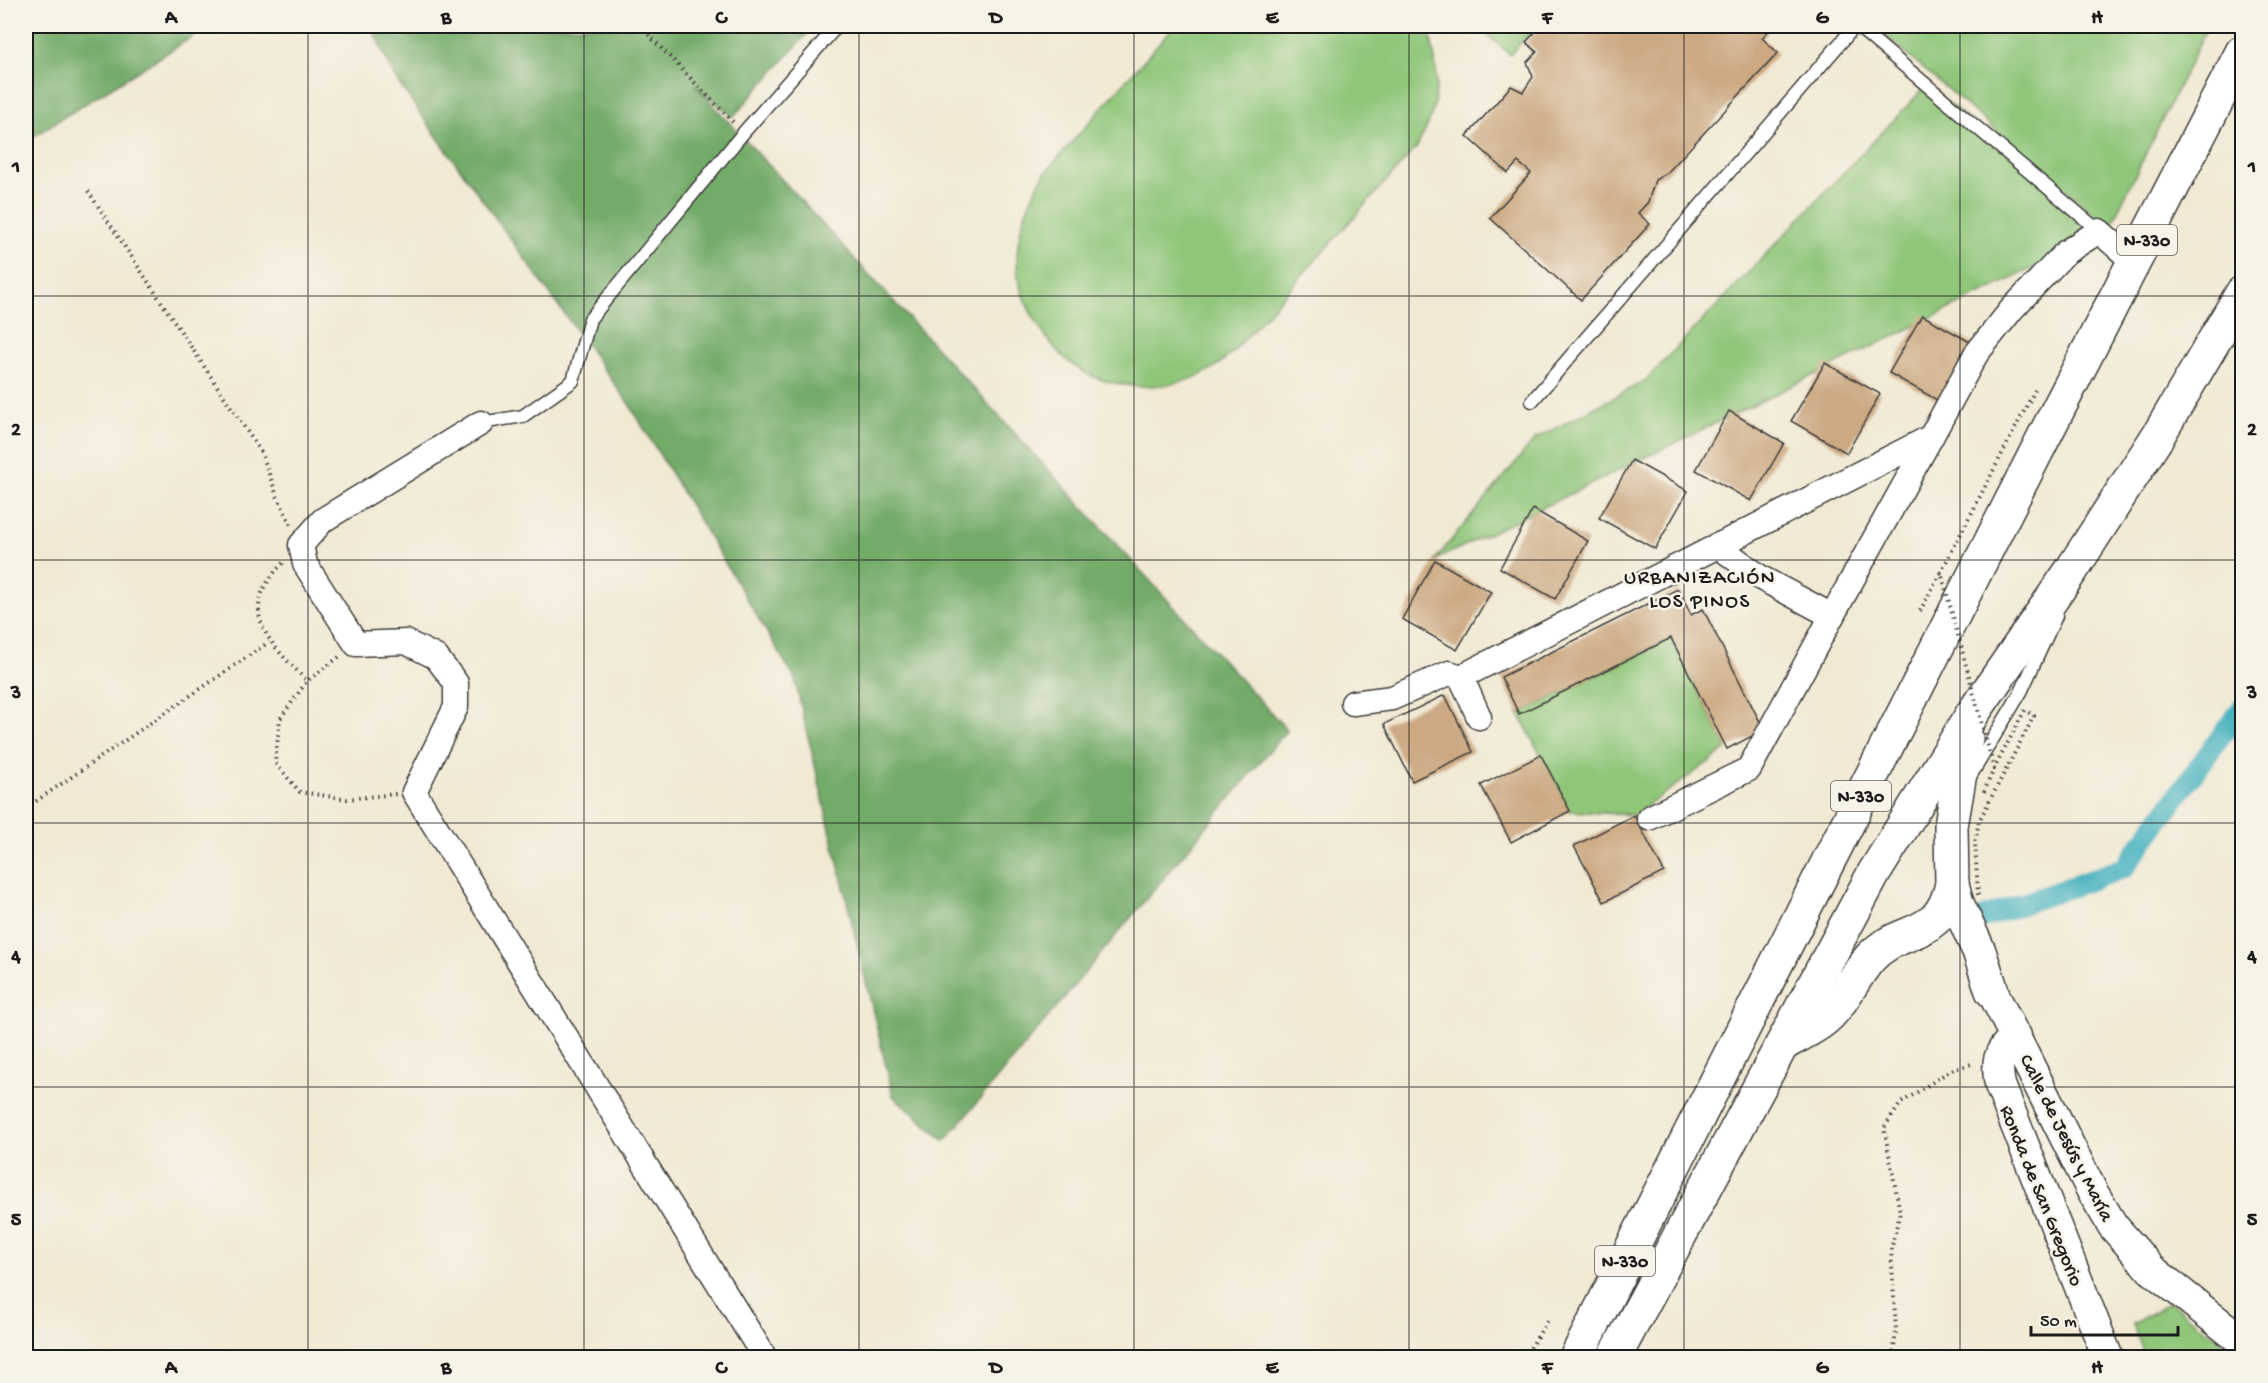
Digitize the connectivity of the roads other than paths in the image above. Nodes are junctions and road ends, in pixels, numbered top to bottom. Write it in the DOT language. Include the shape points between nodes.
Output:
graph roads {
  1 [pos="837,26"];
  2 [pos="1856,26"];
  3 [pos="2239,26"];
  4 [pos="2242,52"];
  5 [pos="2098,231"];
  6 [pos="2124,253"];
  7 [pos="2242,293"];
  8 [pos="1532,401"];
  9 [pos="482,423"];
  10 [pos="2049,427"];
  11 [pos="1931,437"];
  12 [pos="1717,545"];
  13 [pos="2071,571"];
  14 [pos="1832,616"];
  15 [pos="1461,677"];
  16 [pos="1353,703"];
  17 [pos="1973,713"];
  18 [pos="1479,717"];
  19 [pos="1968,800"];
  20 [pos="1649,818"];
  21 [pos="1965,890"];
  22 [pos="1912,935"];
  23 [pos="1992,991"];
  24 [pos="2016,1036"];
  25 [pos="1781,1046"];
  26 [pos="1674,1165"];
  27 [pos="2242,1341"];
  28 [pos="765,1358"];
  29 [pos="1555,1358"];
  30 [pos="1576,1358"];
  31 [pos="1614,1358"];
  32 [pos="2109,1358"];
  1 -- 9 [label="lane" via="590,319 573,381 523,416"];
  2 -- 5 [label="lane"];
  2 -- 8 [label="lane"];
  3 -- 6 [label="highway"];
  4 -- 10 [label="highway, N-330"];
  5 -- 6 [label="street"];
  5 -- 11 [label="street" via="2066,252 2005,318 1976,354"];
  6 -- 10 [label="highway"];
  7 -- 13 [label="highway, N-330" via="2158,436"];
  9 -- 28 [label="street" via="323,520 301,545 305,564 356,644 406,642 436,657 456,683 456,707 414,792"];
  10 -- 26 [label="highway, N-330"];
  11 -- 12 [label="street"];
  11 -- 14 [label="street"];
  12 -- 14 [label="street" via="1761,578"];
  12 -- 15 [label="street"];
  13 -- 17 [label="highway, N-330"];
  13 -- 19 [label="lane" via="2040,655"];
  14 -- 20 [label="street" via="1749,769"];
  15 -- 16 [label="street" via="1449,673 1392,698"];
  15 -- 18 [label="street"];
  17 -- 19 [label="highway" via="1963,748"];
  17 -- 25 [label="highway, N-330" via="1874,873"];
  19 -- 21 [label="highway" via="1950,844"];
  21 -- 22 [label="highway"];
  21 -- 23 [label="highway" via="1957,903"];
  22 -- 23 [label="highway" via="1931,936 1958,949"];
  22 -- 25 [label="highway" via="1893,941 1871,957 1830,1015"];
  23 -- 24 [label="street, Calle de Jesús y María"];
  24 -- 27 [label="street, Calle de Jesús y María" via="2113,1226 2151,1269"];
  24 -- 32 [label="street, Ronda de San Gregorio" via="2006,1044 1997,1061 2000,1085"];
  25 -- 31 [label="highway, N-330"];
  26 -- 29 [label="highway" via="1627,1223"];
  26 -- 30 [label="highway, N-330"];
}
